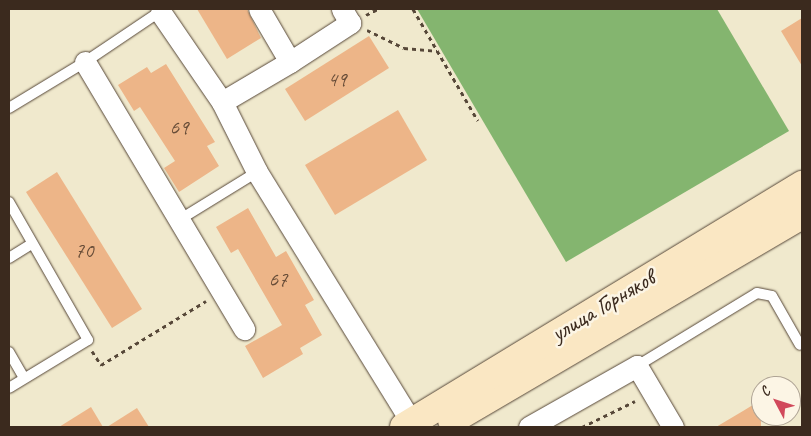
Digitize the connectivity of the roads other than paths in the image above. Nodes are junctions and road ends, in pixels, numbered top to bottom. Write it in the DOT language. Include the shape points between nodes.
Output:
graph roads {
  1 [pos="259,9"];
  2 [pos="161,11"];
  3 [pos="346,16"];
  4 [pos="85,62"];
  5 [pos="290,62"];
  6 [pos="222,102"];
  7 [pos="9,108"];
  8 [pos="257,172"];
  9 [pos="802,185"];
  10 [pos="9,202"];
  11 [pos="802,215"];
  12 [pos="179,220"];
  13 [pos="31,244"];
  14 [pos="9,258"];
  15 [pos="244,328"];
  16 [pos="800,345"];
  17 [pos="9,352"];
  18 [pos="637,366"];
  19 [pos="24,378"];
  20 [pos="9,388"];
  21 [pos="408,425"];
  22 [pos="440,427"];
  23 [pos="530,427"];
  24 [pos="673,427"];
  1 -- 5 [label="street"];
  2 -- 4 [label="lane"];
  2 -- 6 [label="street"];
  3 -- 5 [label="street"];
  4 -- 7 [label="lane"];
  4 -- 12 [label="street"];
  5 -- 6 [label="street"];
  6 -- 8 [label="street"];
  8 -- 12 [label="lane"];
  8 -- 21 [label="street"];
  9 -- 21 [label="street, улица Горняков"];
  10 -- 13 [label="lane"];
  11 -- 22 [label="street, улица Горняков"];
  12 -- 15 [label="street"];
  13 -- 14 [label="lane"];
  13 -- 19 [label="lane" via="88,340"];
  16 -- 18 [label="lane" via="772,296 758,293"];
  17 -- 19 [label="lane"];
  18 -- 23 [label="street"];
  18 -- 24 [label="street"];
  19 -- 20 [label="lane"];
}
